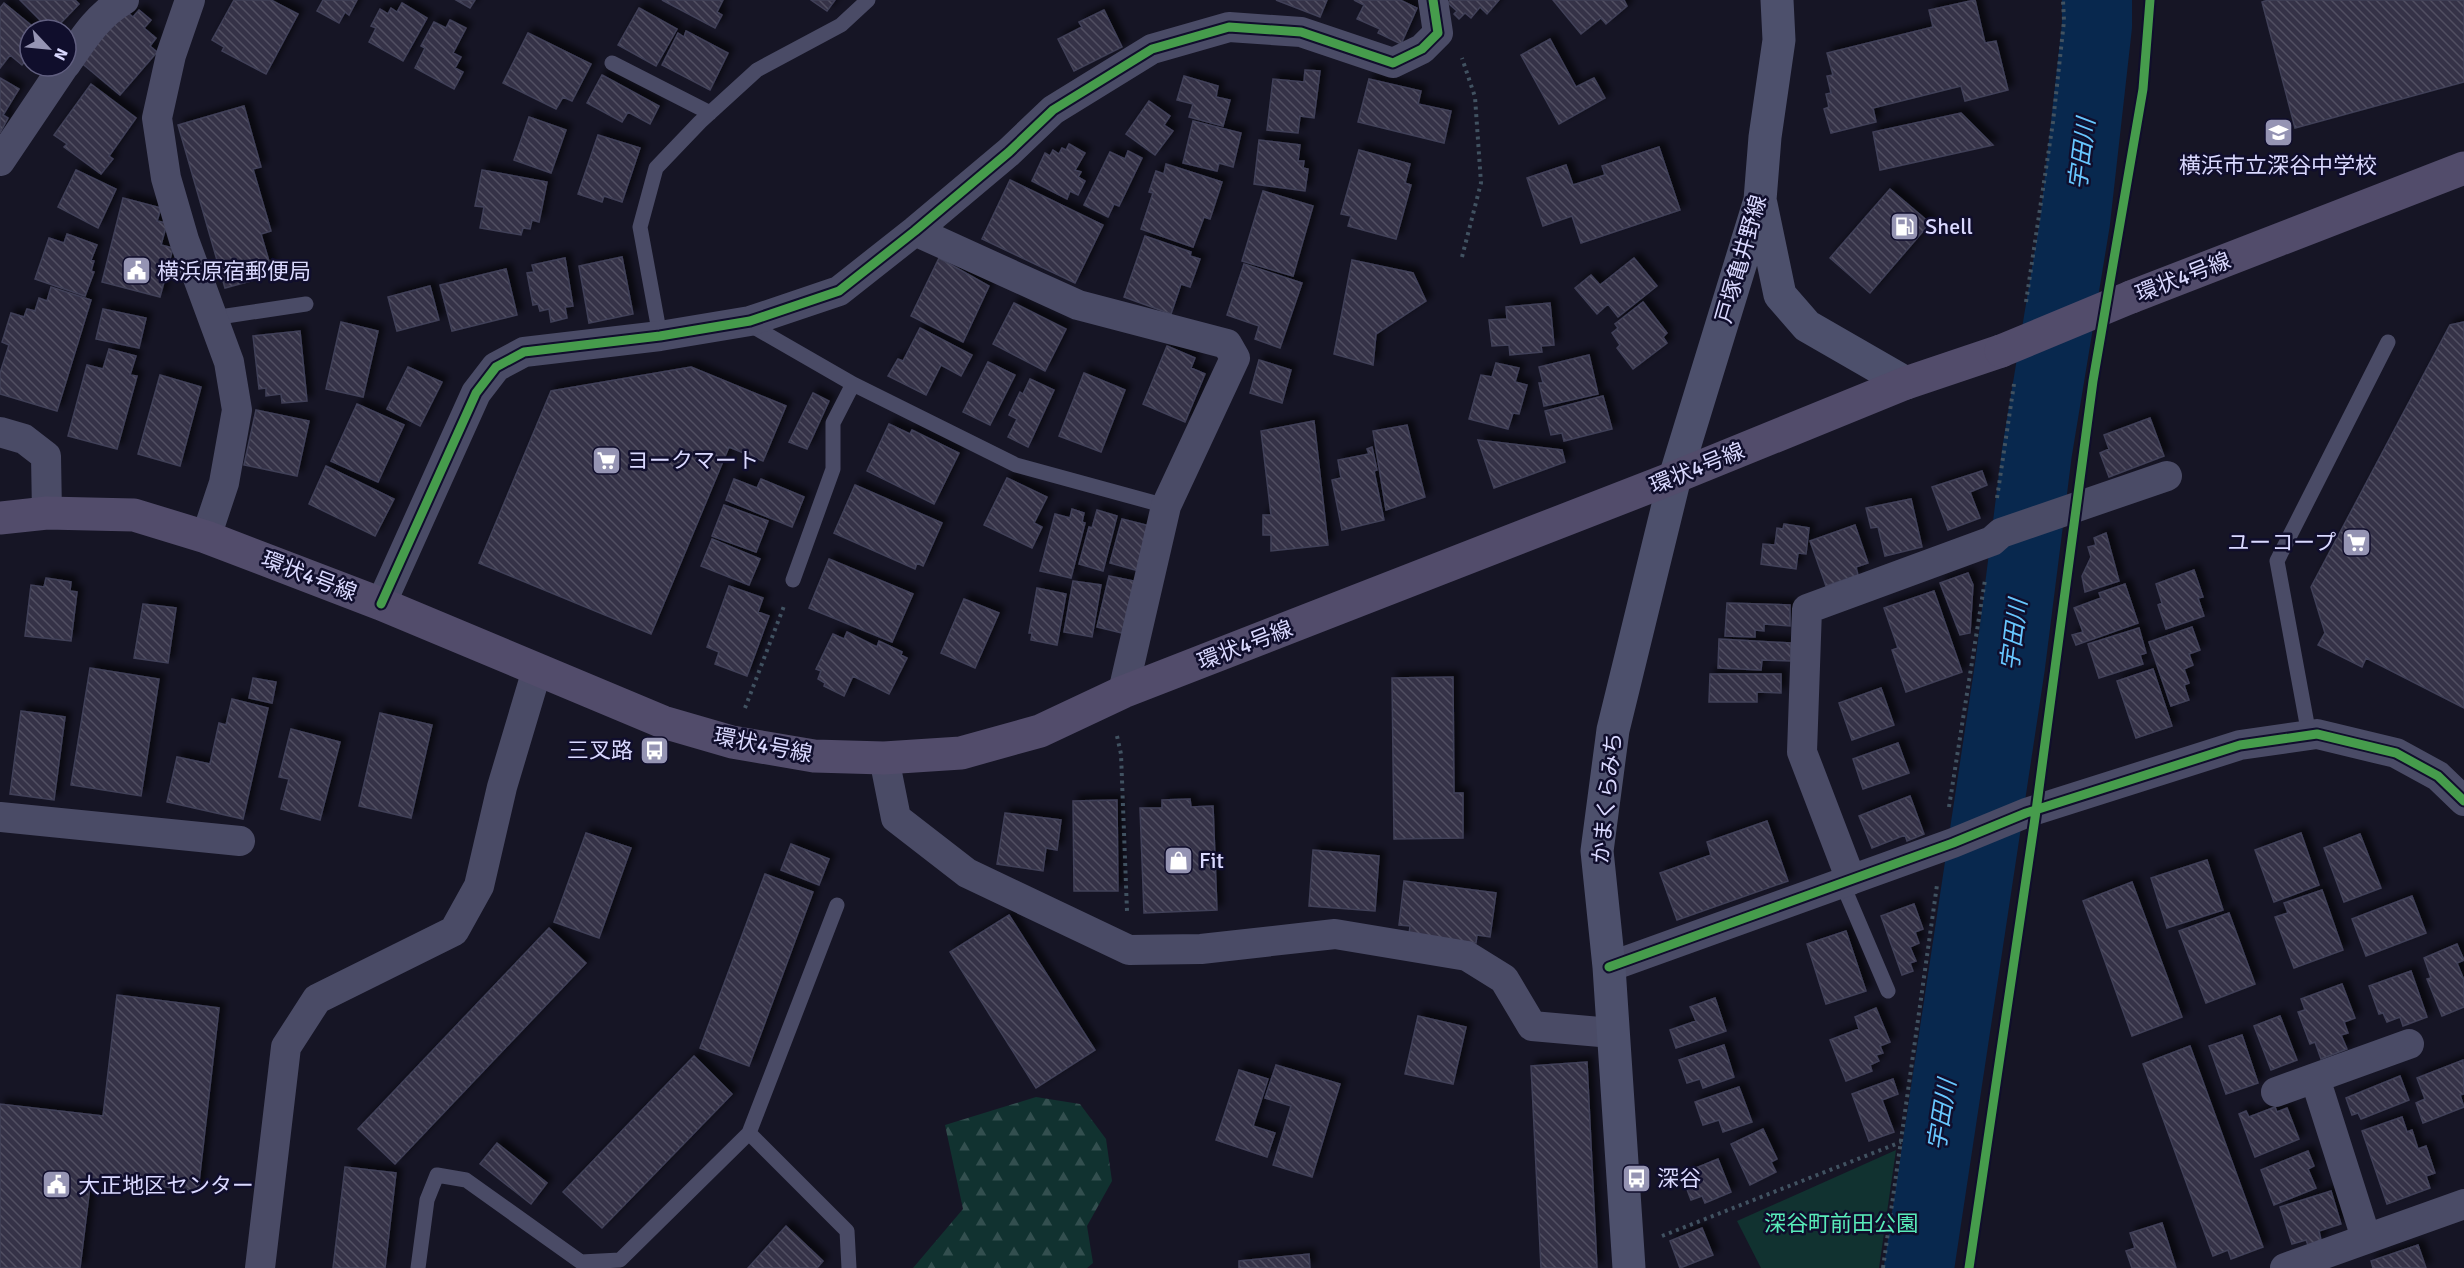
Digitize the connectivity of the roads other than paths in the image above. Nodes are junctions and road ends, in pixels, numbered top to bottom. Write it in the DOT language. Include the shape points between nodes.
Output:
graph roads {
  1 [pos="124,0"];
  2 [pos="190,0"];
  3 [pos="868,0"];
  4 [pos="1433,0"];
  5 [pos="1777,0"];
  6 [pos="78,46"];
  7 [pos="612,63"];
  8 [pos="56,78"];
  9 [pos="710,113"];
  10 [pos="0,161"];
  11 [pos="2464,168"];
  12 [pos="1761,200"];
  13 [pos="915,231"];
  14 [pos="306,304"];
  15 [pos="213,318"];
  16 [pos="744,322"];
  17 [pos="660,336"];
  18 [pos="2388,342"];
  19 [pos="1906,383"];
  20 [pos="853,384"];
  21 [pos="0,432"];
  22 [pos="2168,476"];
  23 [pos="1676,477"];
  24 [pos="1166,506"];
  25 [pos="47,513"];
  26 [pos="0,518"];
  27 [pos="206,537"];
  28 [pos="793,580"];
  29 [pos="381,604"];
  30 [pos="537,670"];
  31 [pos="1116,696"];
  32 [pos="2309,735"];
  33 [pos="884,758"];
  34 [pos="2464,801"];
  35 [pos="0,817"];
  36 [pos="240,842"];
  37 [pos="1847,881"];
  38 [pos="837,905"];
  39 [pos="1609,967"];
  40 [pos="1888,991"];
  41 [pos="1612,1033"];
  42 [pos="2409,1044"];
  43 [pos="2315,1078"];
  44 [pos="2276,1092"];
  45 [pos="748,1132"];
  46 [pos="2464,1204"];
  47 [pos="2366,1238"];
  48 [pos="1628,1259"];
  49 [pos="260,1268"];
  50 [pos="418,1268"];
  51 [pos="849,1268"];
  52 [pos="2285,1268"];
  1 -- 6 [label="street" via="110,9"];
  2 -- 15 [label="street" via="171,55 157,118 166,178"];
  3 -- 9 [label="lane" via="841,25 757,70"];
  4 -- 13 [label="street" via="1438,33 1422,49 1393,63 1301,32 1228,27 1152,49 1053,110"];
  5 -- 12 [label="main road, 戸塚亀井野線" via="1779,40 1765,137"];
  7 -- 9 [label="lane"];
  8 -- 10 [label="street"];
  9 -- 17 [label="lane" via="656,168 640,227"];
  11 -- 19 [label="main road, 環状4号線, bridge" via="2131,297 2008,365"];
  12 -- 19 [label="main road" via="1780,295 1807,326"];
  12 -- 23 [label="main road, 戸塚亀井野線"];
  13 -- 16 [label="street" via="838,291"];
  13 -- 24 [label="street" via="1078,305 1227,344 1235,358"];
  14 -- 15 [label="lane"];
  15 -- 27 [label="street" via="229,362 237,410 224,483"];
  16 -- 17 [label="street"];
  16 -- 20 [label="lane"];
  17 -- 29 [label="street" via="524,352 496,367 476,393"];
  18 -- 32 [label="lane" via="2277,561"];
  19 -- 23 [label="main road, 環状4号線"];
  20 -- 24 [label="lane" via="1016,465"];
  20 -- 28 [label="lane" via="833,423 833,469"];
  21 -- 25 [label="street" via="24,439 46,456"];
  22 -- 37 [label="street" via="1807,609 1802,752"];
  23 -- 31 [label="main road, 環状4号線"];
  23 -- 39 [label="main road, かまくらみち" via="1611,741 1597,851"];
  24 -- 31 [label="street"];
  25 -- 26 [label="main road, 環状4号線"];
  25 -- 27 [label="main road, 環状4号線" via="134,515"];
  27 -- 29 [label="main road, 環状4号線"];
  29 -- 30 [label="main road, 環状4号線"];
  30 -- 33 [label="main road, 環状4号線" via="663,722 732,742 814,756"];
  30 -- 49 [label="street" via="502,788 479,886 454,931 317,999 286,1047"];
  31 -- 33 [label="main road, 環状4号線" via="1040,731 961,753"];
  32 -- 34 [label="street" via="2396,753 2438,776"];
  32 -- 37 [label="street" via="2240,746 2026,813"];
  33 -- 41 [label="street" via="896,818 967,873 1129,950 1201,949 1335,934 1467,956 1504,978 1532,1026"];
  35 -- 36 [label="street"];
  37 -- 39 [label="street"];
  37 -- 40 [label="lane"];
  38 -- 45 [label="lane"];
  39 -- 41 [label="main road, かまくらみち"];
  41 -- 48 [label="main road, かまくらみち"];
  42 -- 43 [label="street"];
  43 -- 44 [label="street"];
  43 -- 47 [label="street"];
  45 -- 50 [label="lane" via="620,1260 581,1262 466,1180 437,1175 427,1200"];
  45 -- 51 [label="lane" via="847,1232"];
  46 -- 47 [label="street"];
  47 -- 52 [label="street"];
}
